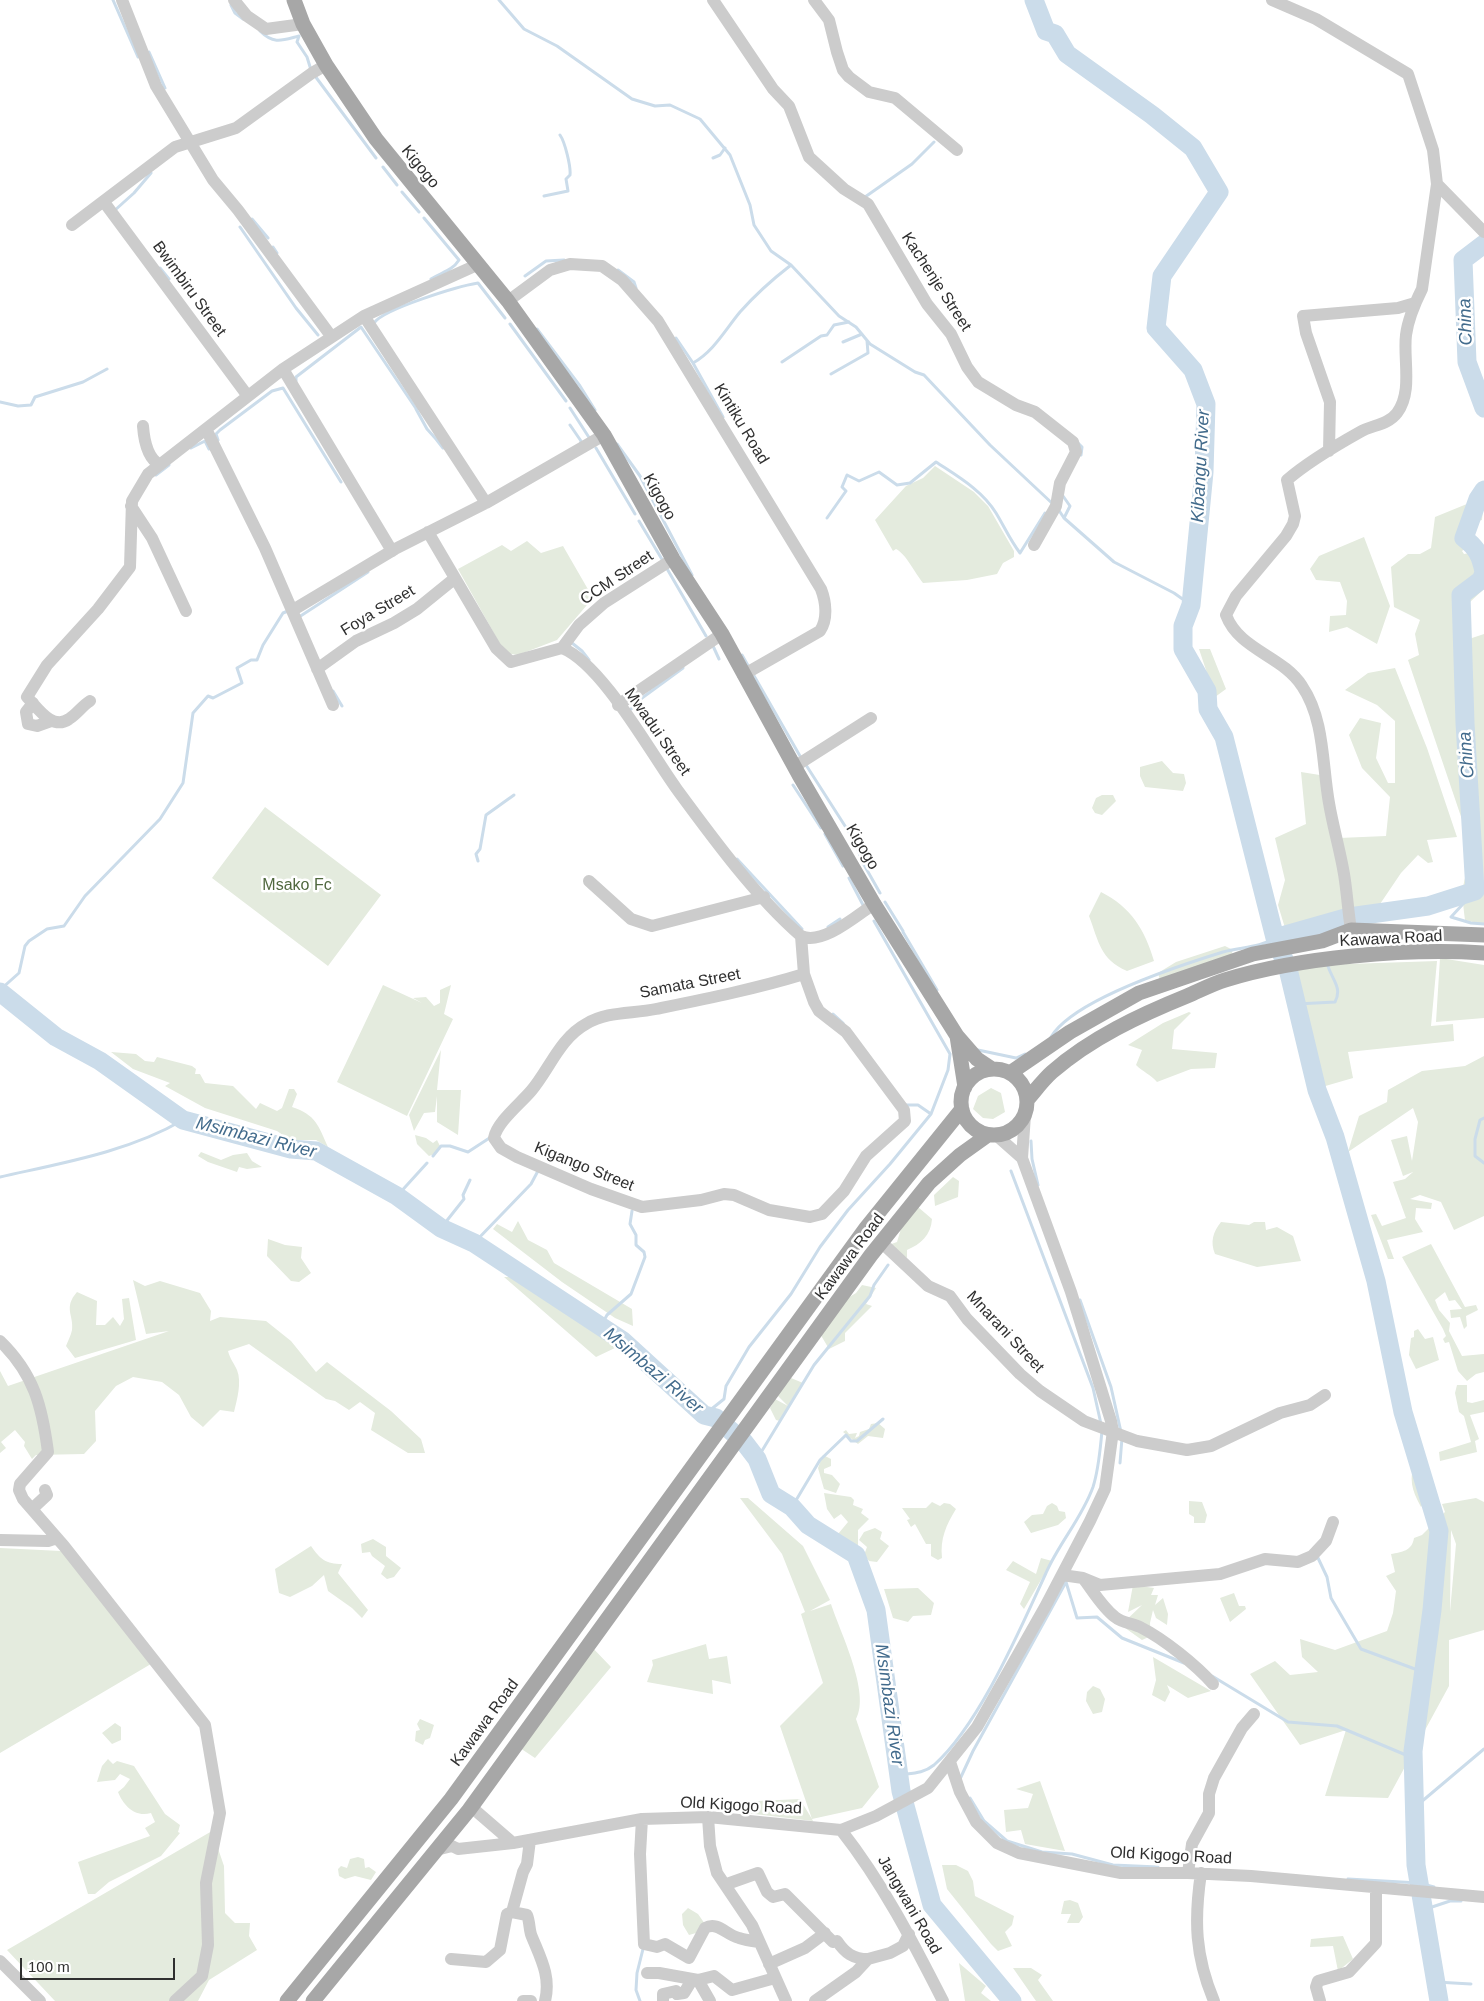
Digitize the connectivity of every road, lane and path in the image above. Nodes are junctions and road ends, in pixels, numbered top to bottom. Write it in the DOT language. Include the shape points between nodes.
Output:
graph roads {
  1 [pos="122,0"];
  2 [pos="234,0"];
  3 [pos="294,0"];
  4 [pos="713,0"];
  5 [pos="814,0"];
  6 [pos="1272,0"];
  7 [pos="303,24"];
  8 [pos="326,65"];
  9 [pos="191,142"];
  10 [pos="957,150"];
  11 [pos="1437,184"];
  12 [pos="104,202"];
  13 [pos="72,225"];
  14 [pos="1484,232"];
  15 [pos="479,264"];
  16 [pos="508,301"];
  17 [pos="1415,303"];
  18 [pos="364,316"];
  19 [pos="331,336"];
  20 [pos="283,369"];
  21 [pos="247,395"];
  22 [pos="143,426"];
  23 [pos="206,429"];
  24 [pos="604,435"];
  25 [pos="1329,451"];
  26 [pos="160,465"];
  27 [pos="486,503"];
  28 [pos="132,506"];
  29 [pos="428,532"];
  30 [pos="1034,545"];
  31 [pos="392,551"];
  32 [pos="673,559"];
  33 [pos="454,578"];
  34 [pos="293,610"];
  35 [pos="186,611"];
  36 [pos="722,634"];
  37 [pos="562,648"];
  38 [pos="317,669"];
  39 [pos="743,675"];
  40 [pos="90,701"];
  41 [pos="33,702"];
  42 [pos="618,705"];
  43 [pos="333,706"];
  44 [pos="871,718"];
  45 [pos="51,721"];
  46 [pos="794,767"];
  47 [pos="589,881"];
  48 [pos="764,897"];
  49 [pos="874,904"];
  50 [pos="1351,930"];
  51 [pos="1484,935"];
  52 [pos="801,936"];
  53 [pos="1484,953"];
  54 [pos="804,974"];
  55 [pos="957,1036"];
  56 [pos="992,1069"];
  57 [pos="1010,1073"];
  58 [pos="965,1087"];
  59 [pos="1026,1108"];
  60 [pos="962,1109"];
  61 [pos="992,1135"];
  62 [pos="497,1142"];
  63 [pos="1022,1158"];
  64 [pos="881,1242"];
  65 [pos="0,1341"];
  66 [pos="1325,1395"];
  67 [pos="1113,1431"];
  68 [pos="49,1496"];
  69 [pos="32,1509"];
  70 [pos="1334,1522"];
  71 [pos="56,1538"];
  72 [pos="0,1540"];
  73 [pos="1062,1576"];
  74 [pos="1083,1578"];
  75 [pos="1213,1684"];
  76 [pos="1254,1714"];
  77 [pos="950,1762"];
  78 [pos="469,1810"];
  79 [pos="708,1817"];
  80 [pos="642,1819"];
  81 [pos="841,1830"];
  82 [pos="530,1840"];
  83 [pos="513,1843"];
  84 [pos="436,1850"];
  85 [pos="1188,1873"];
  86 [pos="1201,1873"];
  87 [pos="727,1884"];
  88 [pos="1376,1888"];
  89 [pos="1484,1896"];
  90 [pos="512,1912"];
  91 [pos="825,1933"];
  92 [pos="909,1934"];
  93 [pos="759,1942"];
  94 [pos="868,1958"];
  95 [pos="451,1959"];
  96 [pos="0,1961"];
  97 [pos="769,1964"];
  98 [pos="647,1974"];
  99 [pos="775,1978"];
  100 [pos="695,1980"];
  101 [pos="40,2001"];
  102 [pos="176,2001"];
  103 [pos="287,2001"];
  104 [pos="313,2001"];
  105 [pos="523,2001"];
  106 [pos="531,2001"];
  107 [pos="546,2001"];
  108 [pos="663,2001"];
  109 [pos="710,2001"];
  110 [pos="786,2001"];
  111 [pos="815,2001"];
  112 [pos="944,2001"];
  113 [pos="1214,2001"];
  114 [pos="1320,2001"];
  1 -- 9 [label="street" via="156,86"];
  2 -- 7 [label="street" via="246,16 266,29"];
  3 -- 7 [label="main road, Kigogo"];
  4 -- 30 [label="street, Kachenje Street" via="773,89 789,106 809,157 844,189 868,204 978,382 1004,399 1035,412 1073,442 1076,452 1060,482 1058,500"];
  5 -- 10 [label="street" via="829,20 836,52 849,77 869,92 895,98"];
  6 -- 11 [label="street" via="1316,19 1408,74 1433,150"];
  7 -- 8 [label="main road, Kigogo"];
  8 -- 9 [label="street" via="236,128"];
  8 -- 15 [label="main road, Kigogo" via="394,163"];
  9 -- 12 [label="street" via="175,147"];
  9 -- 19 [label="street" via="213,180"];
  11 -- 14 [label="street"];
  11 -- 17 [label="street" via="1422,288"];
  12 -- 13 [label="street"];
  12 -- 21 [label="street, Bwimbiru Street"];
  15 -- 16 [label="main road, Kigogo"];
  15 -- 18 [label="street"];
  16 -- 24 [label="main road, Kigogo"];
  16 -- 39 [label="street, Kintiku Road" via="560,266 579,263 602,266 626,284 669,338 821,588 825,600 826,614 820,631"];
  17 -- 25 [label="street" via="1406,336 1408,370 1397,414"];
  17 -- 25 [label="street" via="1398,308 1303,316 1330,402"];
  18 -- 19 [label="street"];
  18 -- 27 [label="street"];
  19 -- 20 [label="street"];
  20 -- 21 [label="street"];
  20 -- 31 [label="street"];
  21 -- 23 [label="street"];
  22 -- 26 [label="street" via="147,448 153,460"];
  23 -- 26 [label="street"];
  23 -- 34 [label="street"];
  24 -- 27 [label="street"];
  24 -- 32 [label="main road, Kigogo"];
  25 -- 50 [label="street" via="1287,480 1295,516 1293,524 1236,596 1226,615 1246,642 1293,673 1311,705 1323,746 1328,801 1344,874"];
  26 -- 28 [label="street" via="144,477"];
  27 -- 29 [label="street"];
  28 -- 35 [label="street" via="152,538"];
  28 -- 41 [label="street" via="130,567 37,679 27,697"];
  29 -- 31 [label="street"];
  29 -- 33 [label="street"];
  31 -- 34 [label="street"];
  32 -- 36 [label="main road, Kigogo"];
  32 -- 37 [label="street, CCM Street" via="604,603 579,626"];
  33 -- 37 [label="street" via="496,648 511,662"];
  33 -- 38 [label="street, Foya Street" via="417,609 394,624 356,641"];
  34 -- 38 [label="street"];
  36 -- 39 [label="main road, Kigogo"];
  36 -- 42 [label="street"];
  37 -- 42 [label="street, Mwadui Street" via="578,656"];
  38 -- 43 [label="street"];
  39 -- 46 [label="main road, Kigogo"];
  40 -- 45 [label="street" via="66,721"];
  41 -- 45 [label="street"];
  41 -- 45 [label="street" via="26,712 28,724 37,726"];
  42 -- 48 [label="street, Mwadui Street" via="676,789"];
  44 -- 46 [label="street"];
  46 -- 49 [label="main road, Kigogo"];
  47 -- 48 [label="street" via="631,919 652,926"];
  48 -- 52 [label="street, Mwadui Street"];
  49 -- 52 [label="street" via="821,938"];
  49 -- 55 [label="main road, Kigogo"];
  50 -- 51 [label="main road, Kawawa Road"];
  50 -- 57 [label="main road, Kawawa Road" via="1303,946 1269,950 1139,993 1070,1032"];
  52 -- 54 [label="street, Kigango Street"];
  53 -- 59 [label="main road, Kawawa Road" via="1418,952 1300,963 1224,980 1131,1021 1071,1058 1051,1073"];
  54 -- 62 [label="street, Samata Street" via="678,1005 624,1012 583,1025 565,1042 532,1089 504,1120 494,1136"];
  54 -- 62 [label="street, Kigango Street" via="819,1011 846,1032 906,1116 898,1128 866,1156 848,1186 822,1214 810,1218 769,1210 724,1194 642,1208 533,1164 501,1148"];
  55 -- 56 [label="main road" via="977,1059"];
  55 -- 58 [label="main road"];
  56 -- 57 [label="main road"];
  56 -- 58 [label="main road" via="971,1078"];
  57 -- 59 [label="main road" via="1022,1084"];
  58 -- 60 [label="main road"];
  59 -- 61 [label="main road" via="1013,1130"];
  59 -- 63 [label="street"];
  60 -- 61 [label="main road" via="971,1125"];
  60 -- 103 [label="main road, Kawawa Road" via="866,1228 451,1799"];
  61 -- 63 [label="street"];
  61 -- 64 [label="main road, Kawawa Road" via="960,1155 929,1183"];
  63 -- 67 [label="street" via="1074,1300"];
  64 -- 67 [label="street, Mnarani Street" via="928,1286 950,1296 967,1319 1040,1391 1084,1421"];
  64 -- 78 [label="main road, Kawawa Road"];
  65 -- 69 [label="street" via="22,1364 38,1395 48,1452 20,1484 19,1490"];
  66 -- 67 [label="street, Mnarani Street" via="1310,1405 1280,1413 1208,1447 1187,1450 1137,1442"];
  67 -- 73 [label="street" via="1105,1489"];
  68 -- 69 [label="street"];
  69 -- 71 [label="street"];
  70 -- 74 [label="street" via="1326,1542 1312,1556 1298,1562 1265,1559 1220,1574 1100,1585"];
  71 -- 72 [label="street" via="48,1541"];
  71 -- 102 [label="street" via="205,1725 220,1813 206,1883 208,1945 202,1976"];
  73 -- 74 [label="street"];
  73 -- 77 [label="street" via="977,1728"];
  74 -- 75 [label="street" via="1115,1618 1139,1626 1197,1666"];
  76 -- 85 [label="street" via="1242,1728 1214,1778 1209,1794 1209,1813 1192,1844"];
  77 -- 81 [label="street, Old Kigogo Road" via="928,1788 876,1816"];
  77 -- 85 [label="street, Old Kigogo Road" via="960,1792 976,1822 998,1843 1019,1853 1121,1873"];
  78 -- 83 [label="street" via="476,1812"];
  78 -- 84 [label="main road"];
  79 -- 80 [label="street, Old Kigogo Road"];
  79 -- 81 [label="street, Old Kigogo Road"];
  79 -- 87 [label="street" via="710,1846 717,1873"];
  80 -- 82 [label="street, Old Kigogo Road"];
  80 -- 93 [label="street" via="640,1854 644,1944 657,1947 665,1944 689,1958 705,1928 711,1926 737,1938"];
  81 -- 92 [label="street, Jangwani Road" via="862,1856"];
  82 -- 83 [label="street, Old Kigogo Road"];
  82 -- 90 [label="street" via="527,1864"];
  83 -- 84 [label="street, Old Kigogo Road" via="458,1849 452,1846"];
  84 -- 104 [label="main road"];
  85 -- 86 [label="street, Old Kigogo Road"];
  86 -- 88 [label="street, Old Kigogo Road"];
  86 -- 113 [label="street" via="1196,1926"];
  87 -- 91 [label="street" via="758,1873 767,1892 773,1897 785,1894"];
  87 -- 93 [label="street"];
  88 -- 89 [label="street, Old Kigogo Road"];
  88 -- 114 [label="street" via="1376,1943 1349,1972 1318,1981 1316,1987"];
  90 -- 95 [label="street" via="507,1914 500,1950 486,1962"];
  90 -- 107 [label="street" via="527,1915 530,1922 531,1936 544,1962 548,1980"];
  91 -- 94 [label="street" via="848,1954 860,1959"];
  91 -- 97 [label="street" via="805,1948"];
  92 -- 94 [label="street" via="903,1946"];
  92 -- 112 [label="street, Jangwani Road"];
  93 -- 97 [label="street"];
  94 -- 111 [label="street" via="856,1972"];
  96 -- 101 [label="street"];
  97 -- 99 [label="street"];
  98 -- 100 [label="street" via="660,1973"];
  99 -- 100 [label="street" via="732,1990 714,1976"];
  99 -- 110 [label="street"];
  100 -- 108 [label="street" via="684,1992 663,1994"];
  100 -- 109 [label="street"];
  105 -- 106 [label="street"];
}
